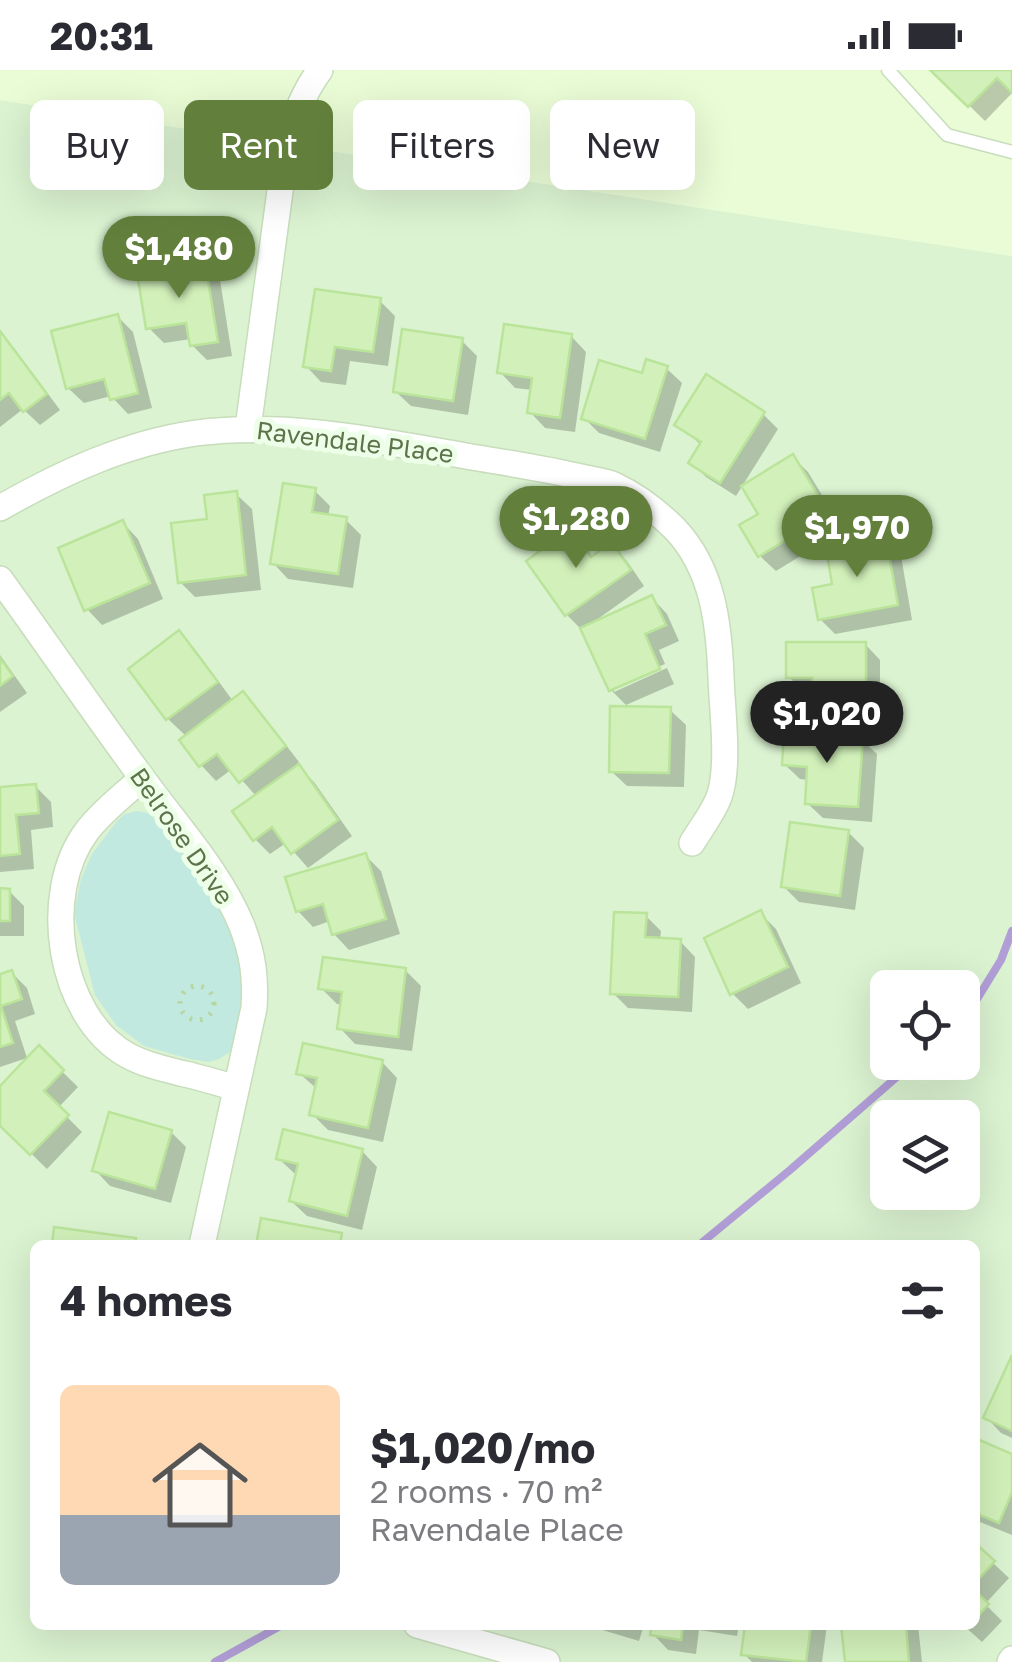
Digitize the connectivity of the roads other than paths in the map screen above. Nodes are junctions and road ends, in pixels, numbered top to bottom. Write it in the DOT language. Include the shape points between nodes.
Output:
graph roads {
  1 [pos="320,70"];
  2 [pos="888,70"];
  3 [pos="1012,152"];
  4 [pos="248,428"];
  5 [pos="0,508"];
  6 [pos="0,579"];
  7 [pos="142,778"];
  8 [pos="692,843"];
  9 [pos="236,1088"];
  10 [pos="203,1240"];
  11 [pos="435,1630"];
  12 [pos="547,1662"];
  1 -- 4 [label="street" via="292,124 285,154"];
  2 -- 3 [label="lane" via="946,136"];
  4 -- 5 [label="street, Ravendale Place" via="111,455"];
  4 -- 8 [label="street, Ravendale Place" via="338,436 611,483 675,529 707,580 720,659 724,768 719,797"];
  6 -- 7 [label="street, Belrose Drive"];
  7 -- 9 [label="street, Belrose Drive" via="226,894 250,951 254,1008"];
  7 -- 9 [label="street" via="87,830 68,870 60,920 70,977 94,1028 128,1056"];
  9 -- 10 [label="street, Belrose Drive"];
  11 -- 12 [label="street"];
}
